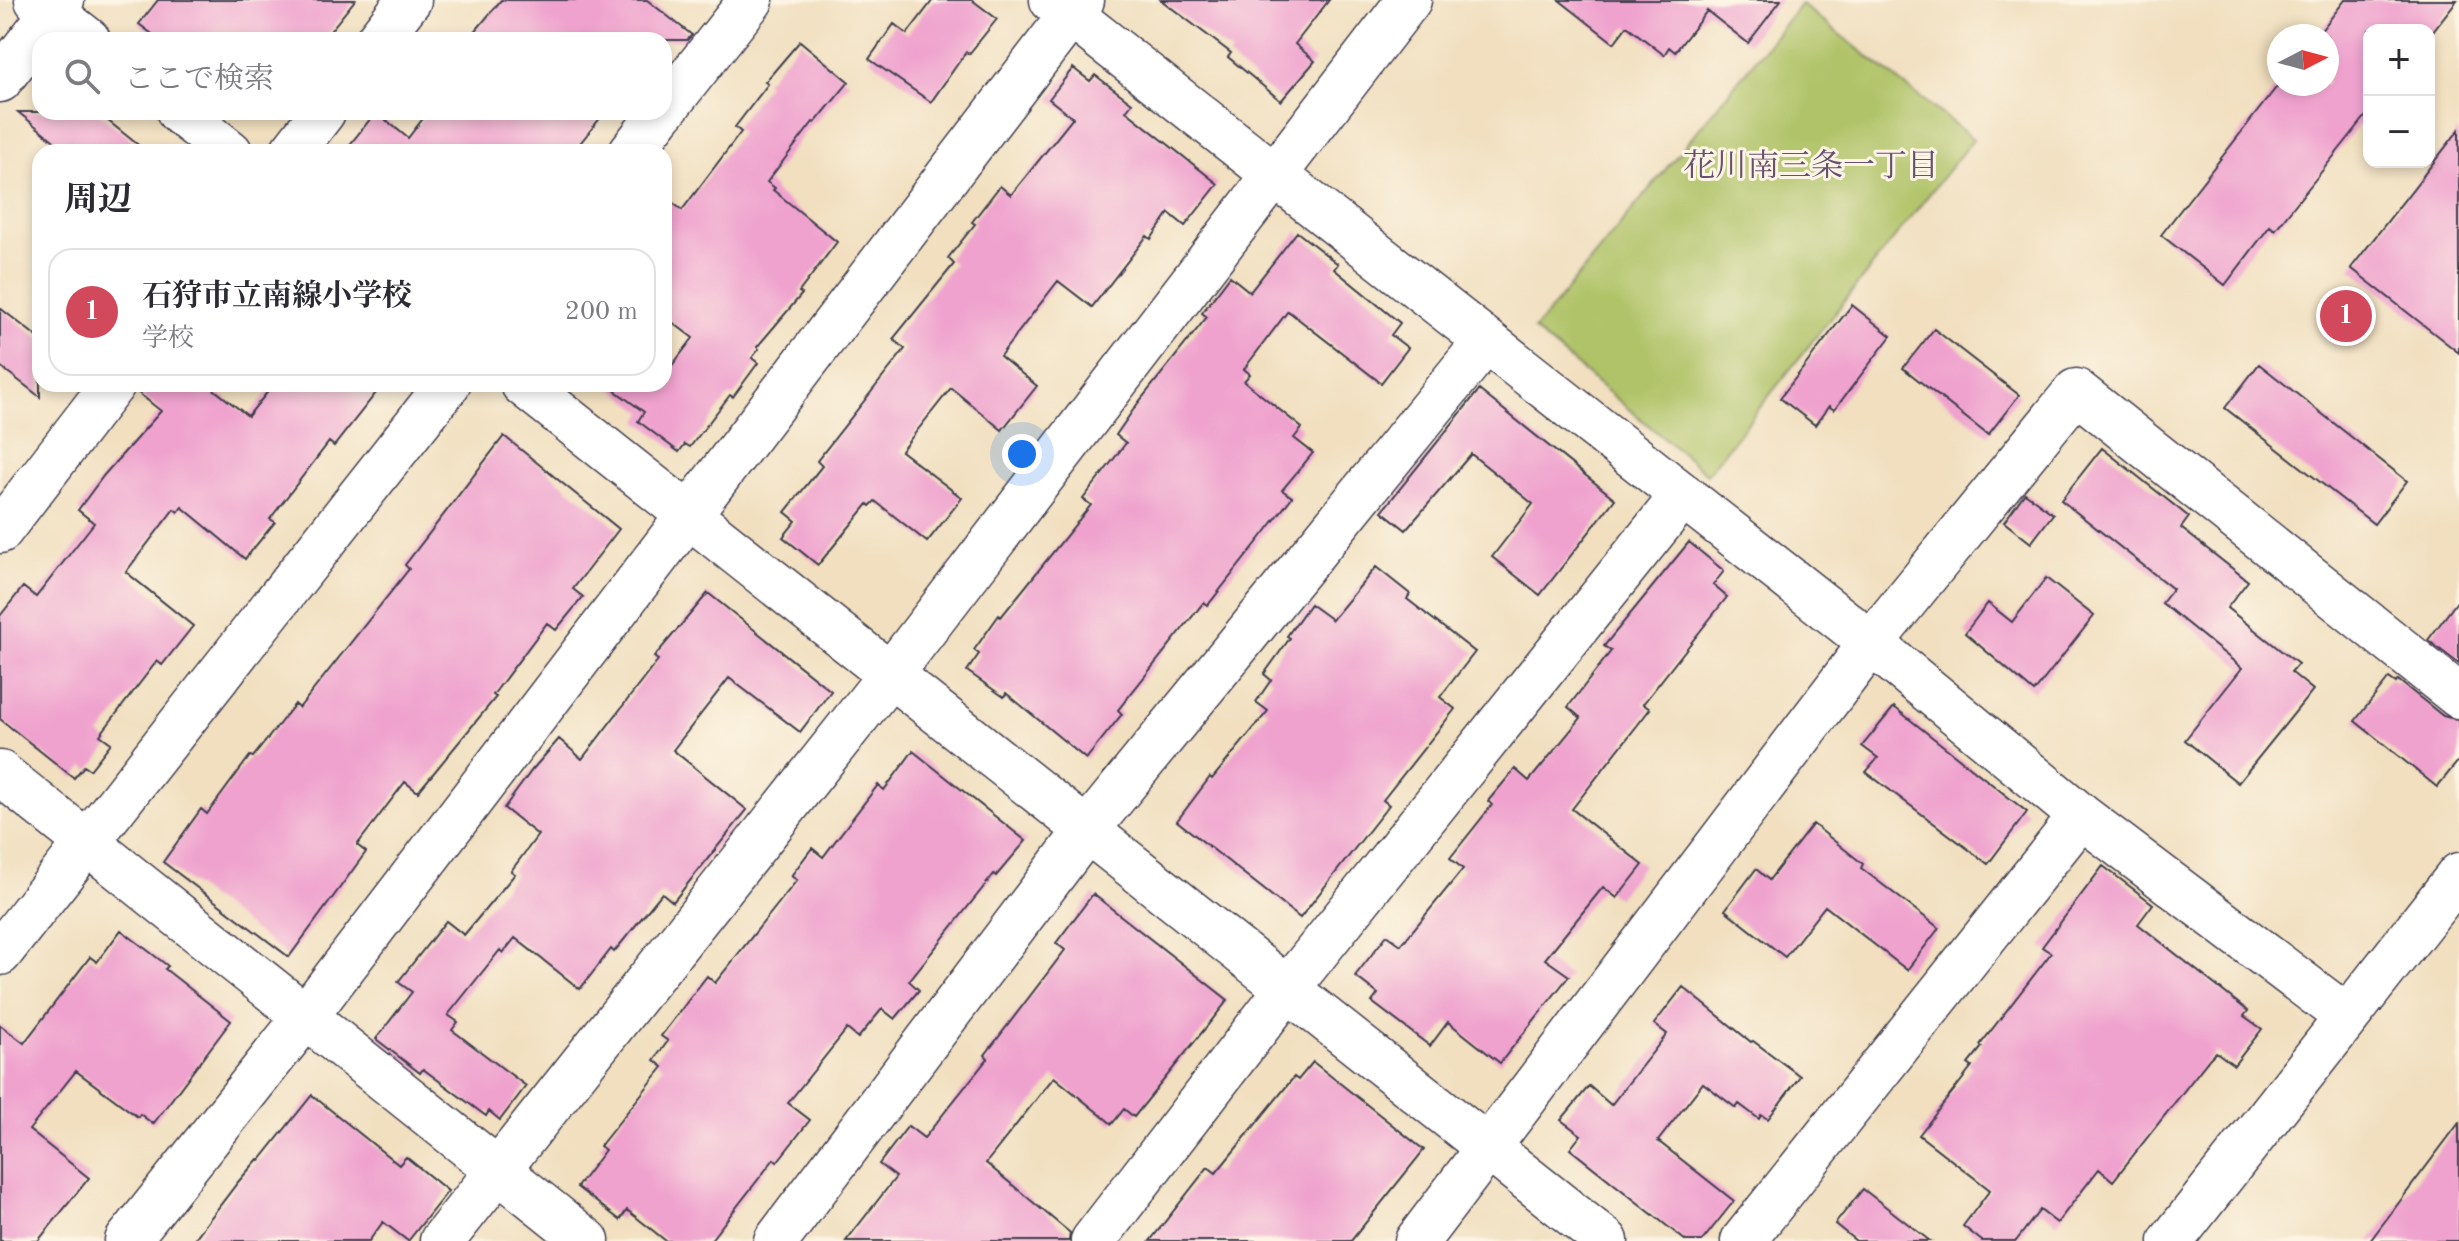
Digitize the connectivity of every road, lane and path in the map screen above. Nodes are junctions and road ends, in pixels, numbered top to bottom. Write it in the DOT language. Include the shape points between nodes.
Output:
graph roads {
  1 [pos="409,0"];
  2 [pos="751,0"];
  3 [pos="1409,0"];
  4 [pos="50,4"];
  5 [pos="1068,5"];
  6 [pos="80,32"];
  7 [pos="384,32"];
  8 [pos="0,80"];
  9 [pos="672,100"];
  10 [pos="189,120"];
  11 [pos="317,120"];
  12 [pos="656,120"];
  13 [pos="220,144"];
  14 [pos="298,144"];
  15 [pos="637,144"];
  16 [pos="1275,175"];
  17 [pos="1486,341"];
  18 [pos="107,392"];
  19 [pos="442,392"];
  20 [pos="533,392"];
  21 [pos="1683,495"];
  22 [pos="690,516"];
  23 [pos="0,531"];
  24 [pos="1871,643"];
  25 [pos="890,675"];
  26 [pos="2459,696"];
  27 [pos="0,773"];
  28 [pos="2081,816"];
  29 [pos="1087,830"];
  30 [pos="88,842"];
  31 [pos="2459,875"];
  32 [pos="0,953"];
  33 [pos="1287,989"];
  34 [pos="306,1016"];
  35 [pos="2347,1017"];
  36 [pos="1489,1148"];
  37 [pos="497,1169"];
  38 [pos="127,1241"];
  39 [pos="442,1241"];
  40 [pos="587,1241"];
  41 [pos="776,1241"];
  42 [pos="1093,1241"];
  43 [pos="1417,1241"];
  44 [pos="1606,1241"];
  45 [pos="1743,1241"];
  46 [pos="2171,1241"];
  1 -- 7 [label="street"];
  2 -- 9 [label="street"];
  3 -- 16 [label="street"];
  4 -- 6 [label="street"];
  4 -- 8 [label="street"];
  5 -- 16 [label="street"];
  5 -- 22 [label="street"];
  10 -- 13 [label="street"];
  11 -- 14 [label="street"];
  12 -- 15 [label="street"];
  16 -- 17 [label="street"];
  16 -- 25 [label="street"];
  17 -- 21 [label="street"];
  17 -- 29 [label="street"];
  18 -- 23 [label="street"];
  19 -- 30 [label="street"];
  20 -- 22 [label="street"];
  21 -- 24 [label="street"];
  21 -- 33 [label="street"];
  22 -- 25 [label="street"];
  22 -- 34 [label="street"];
  24 -- 26 [label="street" via="2076,391"];
  24 -- 28 [label="street"];
  24 -- 36 [label="street"];
  25 -- 29 [label="street"];
  25 -- 37 [label="street"];
  27 -- 30 [label="street"];
  28 -- 35 [label="street"];
  28 -- 45 [label="street"];
  29 -- 33 [label="street"];
  29 -- 41 [label="street"];
  30 -- 32 [label="street"];
  30 -- 34 [label="street"];
  31 -- 35 [label="street"];
  33 -- 36 [label="street"];
  33 -- 42 [label="street"];
  34 -- 37 [label="street"];
  34 -- 38 [label="street"];
  35 -- 46 [label="street"];
  36 -- 43 [label="street"];
  36 -- 44 [label="street"];
  37 -- 39 [label="street"];
  37 -- 40 [label="street"];
}
